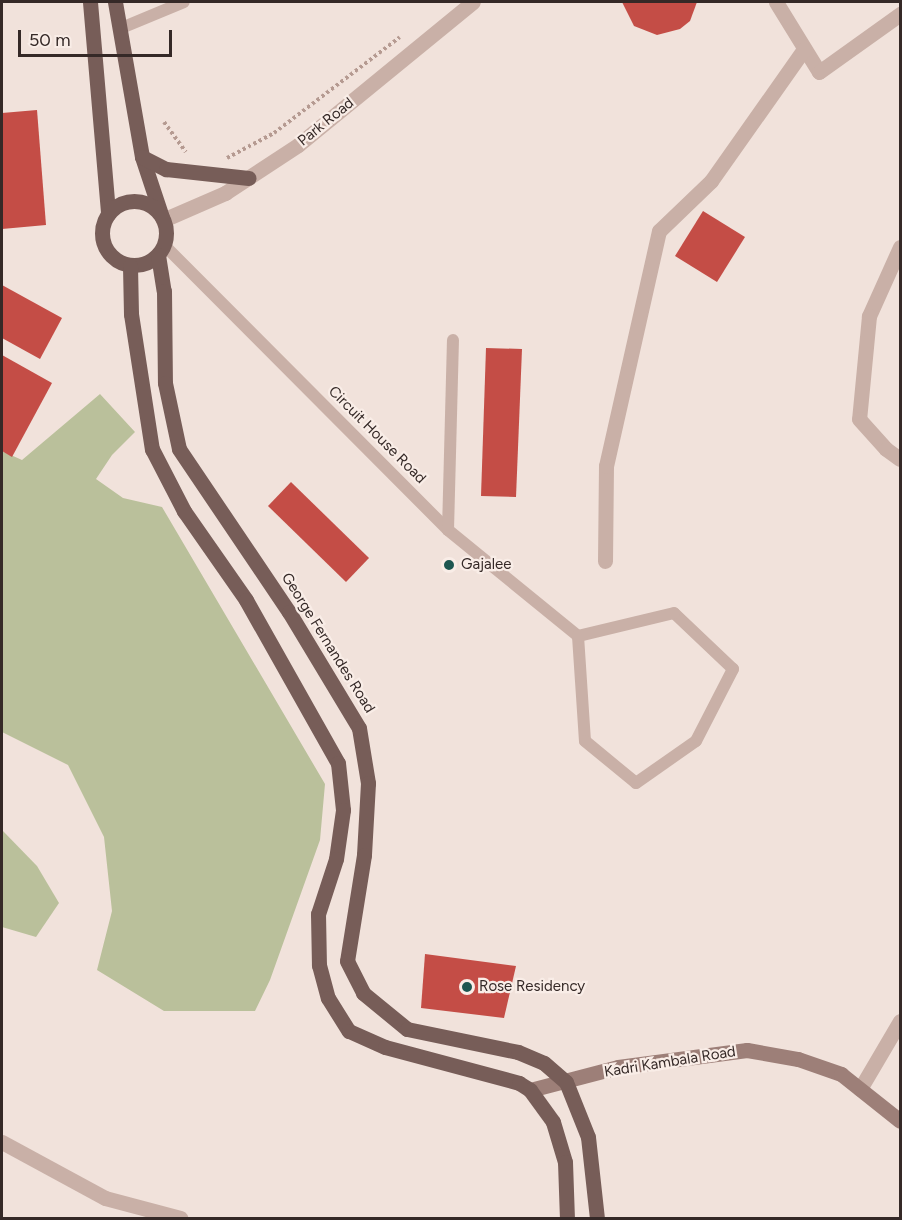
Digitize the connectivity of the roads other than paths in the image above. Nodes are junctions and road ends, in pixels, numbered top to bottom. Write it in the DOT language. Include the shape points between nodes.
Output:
graph roads {
  1 [pos="90,2"];
  2 [pos="115,2"];
  3 [pos="184,2"];
  4 [pos="473,2"];
  5 [pos="776,2"];
  6 [pos="900,14"];
  7 [pos="119,29"];
  8 [pos="804,49"];
  9 [pos="142,157"];
  10 [pos="249,178"];
  11 [pos="108,214"];
  12 [pos="162,219"];
  13 [pos="900,247"];
  14 [pos="161,250"];
  15 [pos="130,266"];
  16 [pos="453,340"];
  17 [pos="900,459"];
  18 [pos="448,530"];
  19 [pos="605,561"];
  20 [pos="578,636"];
  21 [pos="900,1021"];
  22 [pos="566,1082"];
  23 [pos="860,1089"];
  24 [pos="530,1090"];
  25 [pos="900,1121"];
  26 [pos="2,1142"];
  27 [pos="154,1216"];
  28 [pos="180,1218"];
  29 [pos="567,1218"];
  30 [pos="597,1218"];
  1 -- 11 [label="main road"];
  2 -- 7 [label="main road, George Fernandes Road"];
  3 -- 7 [label="lane"];
  4 -- 10 [label="street, Park Road" via="298,145"];
  5 -- 8 [label="street"];
  6 -- 8 [label="street" via="819,72"];
  7 -- 9 [label="main road, George Fernandes Road"];
  8 -- 19 [label="street" via="711,181 659,231 606,466"];
  9 -- 10 [label="main road" via="166,169"];
  9 -- 12 [label="main road, George Fernandes Road"];
  10 -- 12 [label="street, Park Road" via="225,193"];
  11 -- 12 [label="main road" via="131,201 153,207"];
  11 -- 15 [label="main road" via="103,224 103,242 116,260"];
  12 -- 14 [label="main road, George Fernandes Road"];
  13 -- 17 [label="street" via="869,316 859,419"];
  14 -- 15 [label="main road" via="141,265"];
  14 -- 18 [label="lane, Circuit House Road"];
  14 -- 22 [label="main road, George Fernandes Road" via="165,383 179,448 289,612 359,728 368,783 364,855 347,961 363,993 407,1029 518,1052 544,1063"];
  15 -- 24 [label="main road" via="131,314 152,450 184,511 246,600 338,763 343,810 336,859 318,914 319,965 328,998 349,1031 386,1047 519,1083"];
  16 -- 18 [label="lane"];
  18 -- 20 [label="lane, Circuit House Road"];
  20 -- 20 [label="lane" via="585,741 636,783 696,741 733,669 674,613"];
  21 -- 23 [label="street"];
  22 -- 23 [label="street, Kadri Kambala Road" via="618,1067 747,1050 798,1059 831,1070"];
  22 -- 24 [label="street, Kadri Kambala Road"];
  22 -- 30 [label="main road, George Fernandes Road" via="588,1137"];
  23 -- 25 [label="street, Kadri Kambala Road"];
  24 -- 29 [label="main road" via="553,1122 565,1162"];
  26 -- 27 [label="street" via="105,1198"];
  27 -- 28 [label="street"];
}
